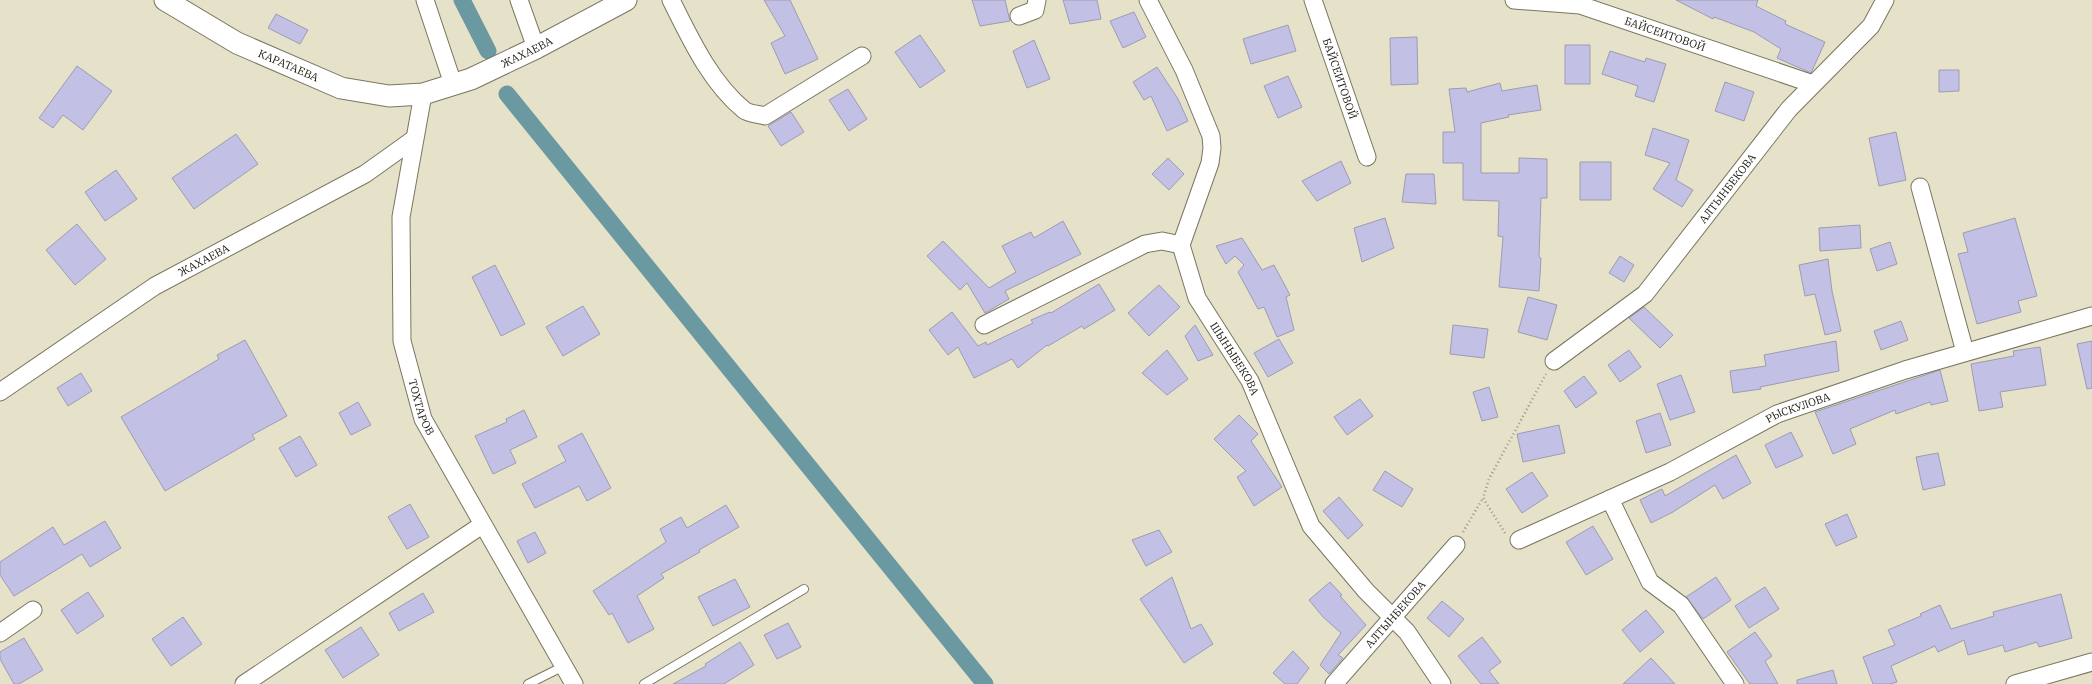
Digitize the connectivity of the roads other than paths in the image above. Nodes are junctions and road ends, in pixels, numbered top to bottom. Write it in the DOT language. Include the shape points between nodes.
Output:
graph roads {
  1 [pos="165,0"];
  2 [pos="425,0"];
  3 [pos="519,0"];
  4 [pos="626,0"];
  5 [pos="671,0"];
  6 [pos="1037,0"];
  7 [pos="1148,0"];
  8 [pos="1313,0"];
  9 [pos="1514,0"];
  10 [pos="1885,0"];
  11 [pos="1019,16"];
  12 [pos="532,50"];
  13 [pos="862,56"];
  14 [pos="462,81"];
  15 [pos="1813,84"];
  16 [pos="423,94"];
  17 [pos="414,139"];
  18 [pos="1367,157"];
  19 [pos="1920,187"];
  20 [pos="1181,245"];
  21 [pos="2092,316"];
  22 [pos="984,325"];
  23 [pos="1965,352"];
  24 [pos="1554,360"];
  25 [pos="0,392"];
  26 [pos="1610,499"];
  27 [pos="482,525"];
  28 [pos="1519,540"];
  29 [pos="1456,544"];
  30 [pos="804,589"];
  31 [pos="33,610"];
  32 [pos="1392,616"];
  33 [pos="0,633"];
  34 [pos="2092,662"];
  35 [pos="564,666"];
  36 [pos="244,684"];
  37 [pos="528,684"];
  38 [pos="574,684"];
  39 [pos="644,684"];
  40 [pos="1334,684"];
  41 [pos="1442,684"];
  42 [pos="1735,684"];
  43 [pos="2015,684"];
  1 -- 16 [label="street, КАРАТАЕВА" via="237,43 341,88 389,96"];
  2 -- 14 [label="street"];
  3 -- 12 [label="street"];
  4 -- 12 [label="street, ЖАХАЕВА"];
  5 -- 13 [label="street" via="693,43 720,83 745,111 765,116"];
  6 -- 11 [label="street" via="1035,10"];
  7 -- 20 [label="street" via="1184,70 1211,136 1210,163"];
  8 -- 18 [label="street, БАЙСЕИТОВОЙ"];
  9 -- 15 [label="street, БАЙСЕИТОВОЙ" via="1580,5"];
  10 -- 15 [label="street, АЛТЫНБЕКОВА" via="1871,26"];
  12 -- 14 [label="street, ЖАХАЕВА"];
  14 -- 16 [label="street, ЖАХАЕВА"];
  15 -- 24 [label="street, АЛТЫНБЕКОВА" via="1789,109 1645,294"];
  16 -- 17 [label="street, ТОХТАРОВ"];
  17 -- 25 [label="street, ЖАХАЕВА" via="365,174 155,286"];
  17 -- 27 [label="street, ТОХТАРОВ" via="401,217 402,341 423,419"];
  19 -- 23 [label="street"];
  20 -- 22 [label="street" via="1162,241 1145,244"];
  20 -- 32 [label="street, ШЫНЫБЕКОВА" via="1198,298 1250,381 1311,526 1366,591"];
  21 -- 23 [label="street, РЫСКУЛОВА"];
  23 -- 26 [label="street, РЫСКУЛОВА" via="1904,370 1777,414 1670,472"];
  26 -- 28 [label="street, РЫСКУЛОВА"];
  26 -- 42 [label="street" via="1650,582 1681,605"];
  27 -- 35 [label="street, ТОХТАРОВ"];
  27 -- 36 [label="street"];
  29 -- 32 [label="street, АЛТЫНБЕКОВА"];
  30 -- 39 [label="lane"];
  31 -- 33 [label="street"];
  32 -- 40 [label="street, АЛТЫНБЕКОВА"];
  32 -- 41 [label="street, ШЫНЫБЕКОВА" via="1407,632"];
  34 -- 43 [label="street"];
  35 -- 37 [label="lane"];
  35 -- 38 [label="street, ТОХТАРОВ"];
}
